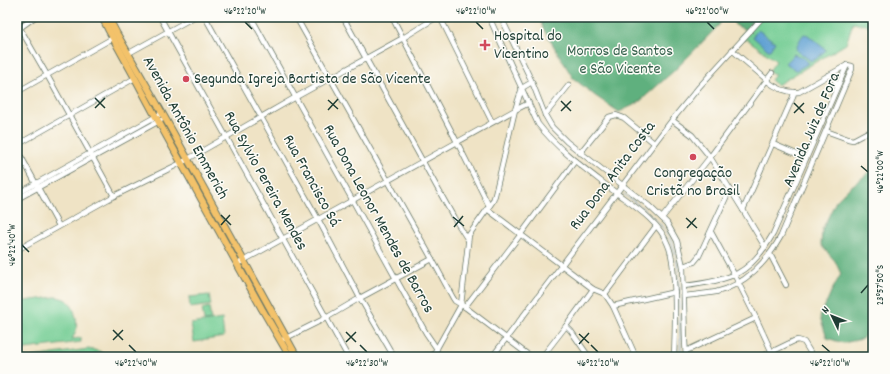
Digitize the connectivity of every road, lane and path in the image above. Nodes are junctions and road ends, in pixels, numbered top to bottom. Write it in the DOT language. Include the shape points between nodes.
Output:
graph roads {
  1 [pos="24,17"];
  2 [pos="35,17"];
  3 [pos="102,17"];
  4 [pos="108,17"];
  5 [pos="160,17"];
  6 [pos="194,17"];
  7 [pos="205,17"];
  8 [pos="251,17"];
  9 [pos="296,17"];
  10 [pos="343,17"];
  11 [pos="392,17"];
  12 [pos="437,17"];
  13 [pos="440,17"];
  14 [pos="489,17"];
  15 [pos="501,17"];
  16 [pos="763,17"];
  17 [pos="18,26"];
  18 [pos="167,32"];
  19 [pos="113,38"];
  20 [pos="402,38"];
  21 [pos="732,50"];
  22 [pos="129,54"];
  23 [pos="366,58"];
  24 [pos="847,65"];
  25 [pos="772,73"];
  26 [pos="48,74"];
  27 [pos="828,76"];
  28 [pos="135,78"];
  29 [pos="330,78"];
  30 [pos="767,80"];
  31 [pos="531,82"];
  32 [pos="569,85"];
  33 [pos="522,87"];
  34 [pos="837,87"];
  35 [pos="17,92"];
  36 [pos="794,92"];
  37 [pos="296,97"];
  38 [pos="528,103"];
  39 [pos="515,110"];
  40 [pos="70,115"];
  41 [pos="164,115"];
  42 [pos="545,115"];
  43 [pos="261,117"];
  44 [pos="157,119"];
  45 [pos="672,120"];
  46 [pos="492,122"];
  47 [pos="826,131"];
  48 [pos="866,133"];
  49 [pos="226,137"];
  50 [pos="457,142"];
  51 [pos="654,143"];
  52 [pos="773,144"];
  53 [pos="17,145"];
  54 [pos="17,149"];
  55 [pos="90,152"];
  56 [pos="580,153"];
  57 [pos="93,157"];
  58 [pos="710,157"];
  59 [pos="188,158"];
  60 [pos="806,158"];
  61 [pos="423,161"];
  62 [pos="575,161"];
  63 [pos="181,163"];
  64 [pos="387,181"];
  65 [pos="37,185"];
  66 [pos="622,186"];
  67 [pos="730,189"];
  68 [pos="617,192"];
  69 [pos="17,194"];
  70 [pos="114,196"];
  71 [pos="17,199"];
  72 [pos="353,200"];
  73 [pos="488,208"];
  74 [pos="743,210"];
  75 [pos="662,218"];
  76 [pos="318,219"];
  77 [pos="59,226"];
  78 [pos="656,226"];
  79 [pos="711,232"];
  80 [pos="521,234"];
  81 [pos="283,239"];
  82 [pos="468,240"];
  83 [pos="765,247"];
  84 [pos="17,250"];
  85 [pos="770,254"];
  86 [pos="432,259"];
  87 [pos="244,260"];
  88 [pos="238,264"];
  89 [pos="562,265"];
  90 [pos="684,266"];
  91 [pos="734,274"];
  92 [pos="396,278"];
  93 [pos="738,283"];
  94 [pos="786,285"];
  95 [pos="684,286"];
  96 [pos="593,288"];
  97 [pos="675,292"];
  98 [pos="605,294"];
  99 [pos="684,296"];
  100 [pos="360,298"];
  101 [pos="268,305"];
  102 [pos="463,306"];
  103 [pos="613,306"];
  104 [pos="262,308"];
  105 [pos="326,318"];
  106 [pos="756,318"];
  107 [pos="566,326"];
  108 [pos="506,337"];
  109 [pos="287,338"];
  110 [pos="280,340"];
  111 [pos="437,349"];
  112 [pos="686,354"];
  113 [pos="772,355"];
  114 [pos="290,357"];
  115 [pos="297,357"];
  116 [pos="348,357"];
  117 [pos="394,357"];
  118 [pos="432,357"];
  119 [pos="492,357"];
  120 [pos="531,357"];
  121 [pos="542,357"];
  122 [pos="589,357"];
  123 [pos="636,357"];
  124 [pos="674,357"];
  125 [pos="761,357"];
  126 [pos="813,357"];
  1 -- 17 [label="street"];
  2 -- 17 [label="street"];
  3 -- 19 [label="main road, Avenida Antônio Emmerich"];
  4 -- 22 [label="main road, Avenida Antônio Emmerich"];
  5 -- 18 [label="street, Rua Sylvio Pereira Mendes"];
  6 -- 18 [label="street"];
  7 -- 43 [label="street, Rua Francisco Sá"];
  8 -- 37 [label="street, Rua Dona Leonor Mendes de Barros"];
  9 -- 29 [label="street"];
  10 -- 23 [label="street"];
  11 -- 20 [label="street"];
  12 -- 20 [label="street"];
  13 -- 46 [label="street"];
  14 -- 33 [label="street"];
  15 -- 31 [label="street"];
  16 -- 21 [label="street, Rua Dona Anita Costa"];
  17 -- 26 [label="street"];
  18 -- 22 [label="street"];
  18 -- 49 [label="street, Rua Sylvio Pereira Mendes"];
  19 -- 26 [label="street"];
  19 -- 28 [label="main road, Avenida Antônio Emmerich"];
  20 -- 23 [label="street"];
  20 -- 50 [label="street"];
  21 -- 30 [label="street"];
  21 -- 45 [label="street, Rua Dona Anita Costa"];
  22 -- 41 [label="main road, Avenida Antônio Emmerich"];
  23 -- 29 [label="street"];
  23 -- 61 [label="street"];
  24 -- 27 [label="street"];
  24 -- 34 [label="street, Avenida Juiz de Fora"];
  24 -- 47 [label="street, Avenida Juiz de Fora" via="852,66 852,69"];
  25 -- 30 [label="street"];
  26 -- 35 [label="street"];
  26 -- 40 [label="street"];
  27 -- 34 [label="street" via="833,78"];
  27 -- 36 [label="street"];
  28 -- 40 [label="street"];
  28 -- 44 [label="main road, Avenida Antônio Emmerich"];
  29 -- 37 [label="street"];
  29 -- 64 [label="street"];
  30 -- 36 [label="street" via="778,88"];
  30 -- 58 [label="street"];
  31 -- 33 [label="street"];
  31 -- 42 [label="street"];
  32 -- 42 [label="street"];
  33 -- 38 [label="street"];
  33 -- 39 [label="street"];
  34 -- 60 [label="street, Avenida Juiz de Fora"];
  36 -- 52 [label="street"];
  37 -- 43 [label="street"];
  37 -- 72 [label="street, Rua Dona Leonor Mendes de Barros"];
  38 -- 39 [label="street"];
  38 -- 62 [label="street" via="545,133"];
  39 -- 46 [label="street"];
  39 -- 73 [label="street" via="498,187"];
  40 -- 53 [label="street"];
  40 -- 55 [label="street"];
  41 -- 44 [label="street"];
  41 -- 59 [label="main road, Avenida Antônio Emmerich"];
  42 -- 56 [label="street" via="558,134"];
  43 -- 49 [label="street"];
  43 -- 76 [label="street, Rua Francisco Sá"];
  44 -- 55 [label="street"];
  44 -- 57 [label="street"];
  44 -- 63 [label="main road, Avenida Antônio Emmerich"];
  45 -- 51 [label="street, Rua Dona Anita Costa"];
  45 -- 58 [label="street" via="692,135"];
  46 -- 50 [label="street"];
  47 -- 48 [label="street" via="852,140"];
  47 -- 85 [label="street, Avenida Juiz de Fora" via="781,236"];
  49 -- 59 [label="street"];
  49 -- 81 [label="street, Rua Sylvio Pereira Mendes"];
  50 -- 61 [label="street"];
  50 -- 73 [label="street"];
  51 -- 56 [label="street" via="624,118 616,115 608,117"];
  51 -- 66 [label="street, Rua Dona Anita Costa"];
  52 -- 60 [label="street"];
  52 -- 74 [label="street"];
  54 -- 65 [label="street"];
  55 -- 57 [label="street"];
  55 -- 65 [label="street"];
  56 -- 66 [label="street"];
  57 -- 65 [label="street"];
  57 -- 70 [label="street"];
  58 -- 67 [label="street"];
  58 -- 75 [label="street"];
  59 -- 63 [label="street"];
  59 -- 87 [label="main road, Avenida Antônio Emmerich"];
  60 -- 83 [label="street, Avenida Juiz de Fora"];
  61 -- 64 [label="street"];
  61 -- 82 [label="street"];
  62 -- 68 [label="street"];
  62 -- 80 [label="street"];
  63 -- 70 [label="street"];
  63 -- 88 [label="main road, Avenida Antônio Emmerich"];
  64 -- 72 [label="street"];
  64 -- 86 [label="street"];
  65 -- 69 [label="street"];
  65 -- 71 [label="street"];
  65 -- 77 [label="street"];
  66 -- 68 [label="street, Rua Dona Anita Costa"];
  66 -- 75 [label="street"];
  67 -- 74 [label="street"];
  67 -- 79 [label="street"];
  68 -- 78 [label="street"];
  68 -- 89 [label="street, Rua Dona Anita Costa"];
  70 -- 77 [label="street"];
  72 -- 76 [label="street"];
  72 -- 92 [label="street, Rua Dona Leonor Mendes de Barros"];
  73 -- 80 [label="street"];
  73 -- 82 [label="street"];
  74 -- 83 [label="street"];
  75 -- 90 [label="street" via="677,241"];
  76 -- 81 [label="street"];
  76 -- 100 [label="street, Rua Francisco Sá"];
  77 -- 84 [label="street"];
  78 -- 97 [label="street" via="668,244"];
  78 -- 98 [label="street"];
  79 -- 90 [label="street" via="700,256"];
  79 -- 91 [label="street"];
  80 -- 89 [label="street"];
  80 -- 102 [label="street"];
  81 -- 87 [label="street"];
  81 -- 105 [label="street, Rua Sylvio Pereira Mendes"];
  82 -- 102 [label="street"];
  83 -- 91 [label="street, Avenida Juiz de Fora" via="755,259"];
  85 -- 93 [label="street, Avenida Juiz de Fora" via="755,271"];
  85 -- 94 [label="street"];
  86 -- 92 [label="street"];
  86 -- 102 [label="street" via="455,302"];
  87 -- 88 [label="street"];
  87 -- 101 [label="main road, Avenida Antônio Emmerich"];
  88 -- 104 [label="main road, Avenida Antônio Emmerich"];
  89 -- 96 [label="street"];
  89 -- 108 [label="street, Rua Dona Anita Costa"];
  90 -- 95 [label="street"];
  91 -- 93 [label="street"];
  91 -- 95 [label="street, Avenida Juiz de Fora" via="702,284"];
  92 -- 100 [label="street"];
  92 -- 111 [label="street, Rua Dona Leonor Mendes de Barros"];
  93 -- 99 [label="street, Avenida Juiz de Fora" via="717,292"];
  93 -- 106 [label="street"];
  95 -- 99 [label="street"];
  96 -- 98 [label="street"];
  96 -- 107 [label="street"];
  97 -- 103 [label="street"];
  97 -- 124 [label="street"];
  98 -- 103 [label="street"];
  99 -- 112 [label="street"];
  100 -- 105 [label="street"];
  100 -- 117 [label="street, Rua Francisco Sá"];
  101 -- 104 [label="main road"];
  101 -- 109 [label="main road, Avenida Antônio Emmerich"];
  102 -- 108 [label="street"];
  102 -- 111 [label="street"];
  103 -- 123 [label="street"];
  104 -- 110 [label="main road, Avenida Antônio Emmerich"];
  105 -- 109 [label="street"];
  105 -- 116 [label="street, Rua Sylvio Pereira Mendes"];
  106 -- 112 [label="street"];
  106 -- 113 [label="street"];
  107 -- 121 [label="street"];
  107 -- 122 [label="street"];
  108 -- 119 [label="street, Rua Dona Anita Costa"];
  108 -- 120 [label="street"];
  109 -- 110 [label="street"];
  109 -- 115 [label="main road, Avenida Antônio Emmerich"];
  110 -- 114 [label="main road, Avenida Antônio Emmerich"];
  111 -- 118 [label="street"];
  113 -- 125 [label="street"];
  113 -- 126 [label="street" via="798,340 804,342"];
}
